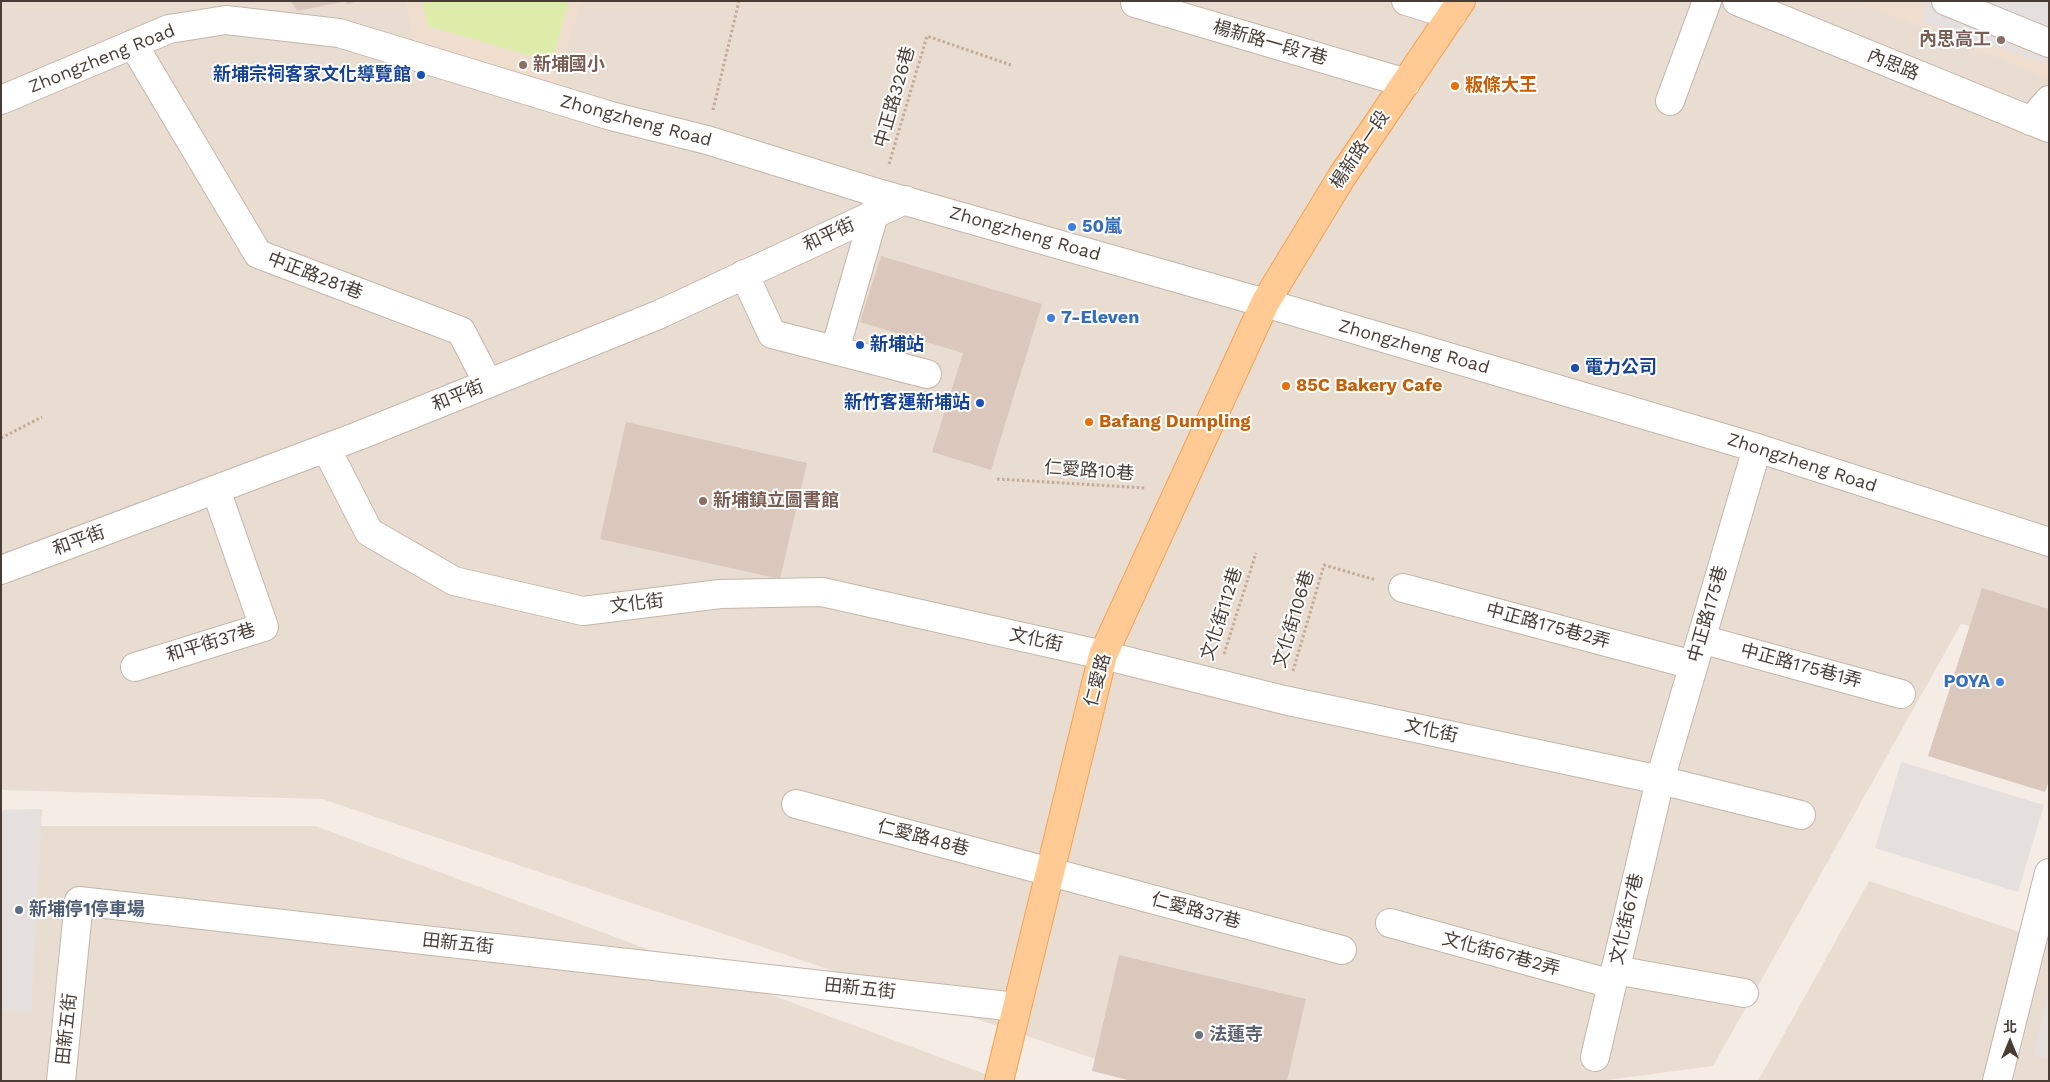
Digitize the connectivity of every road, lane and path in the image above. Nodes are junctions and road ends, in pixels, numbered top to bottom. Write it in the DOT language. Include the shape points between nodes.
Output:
graph roads {
  1 [pos="739,1"];
  2 [pos="1406,1"];
  3 [pos="1707,1"];
  4 [pos="1737,1"];
  5 [pos="1946,1"];
  6 [pos="1135,3"];
  7 [pos="1457,8"];
  8 [pos="222,11"];
  9 [pos="2049,43"];
  10 [pos="132,44"];
  11 [pos="1010,65"];
  12 [pos="1406,83"];
  13 [pos="1,100"];
  14 [pos="2049,100"];
  15 [pos="1670,101"];
  16 [pos="2043,123"];
  17 [pos="706,140"];
  18 [pos="886,203"];
  19 [pos="744,274"];
  20 [pos="1265,303"];
  21 [pos="834,350"];
  22 [pos="928,374"];
  23 [pos="488,383"];
  24 [pos="42,418"];
  25 [pos="1,438"];
  26 [pos="326,448"];
  27 [pos="1756,448"];
  28 [pos="997,479"];
  29 [pos="216,490"];
  30 [pos="1179,491"];
  31 [pos="2049,542"];
  32 [pos="1256,553"];
  33 [pos="1,570"];
  34 [pos="1403,588"];
  35 [pos="1701,638"];
  36 [pos="1104,655"];
  37 [pos="1693,665"];
  38 [pos="134,667"];
  39 [pos="1215,683"];
  40 [pos="1901,694"];
  41 [pos="1284,700"];
  42 [pos="1660,780"];
  43 [pos="796,804"];
  44 [pos="1800,815"];
  45 [pos="1050,872"];
  46 [pos="2049,873"];
  47 [pos="1390,924"];
  48 [pos="2040,946"];
  49 [pos="1342,950"];
  50 [pos="1614,977"];
  51 [pos="1744,993"];
  52 [pos="1016,1007"];
  53 [pos="1595,1057"];
  54 [pos="62,1081"];
  55 [pos="999,1081"];
  56 [pos="1997,1081"];
  1 -- 17 [label="path"];
  2 -- 7 [label="street"];
  3 -- 15 [label="street"];
  4 -- 16 [label="street, 內思路"];
  5 -- 9 [label="street"];
  6 -- 12 [label="street, 楊新路一段7巷"];
  7 -- 12 [label="main road, 楊新路一段"];
  8 -- 10 [label="street, Zhongzheng Road"];
  8 -- 17 [label="street, Zhongzheng Road" via="339,33 611,116"];
  10 -- 13 [label="street, Zhongzheng Road"];
  10 -- 23 [label="street, 中正路281巷" via="258,254 461,331"];
  11 -- 18 [label="path, 中正路326巷" via="926,36"];
  12 -- 20 [label="main road, 楊新路一段" via="1341,178"];
  14 -- 16 [label="street"];
  17 -- 18 [label="street, Zhongzheng Road"];
  18 -- 19 [label="street, 和平街"];
  18 -- 20 [label="street, Zhongzheng Road"];
  18 -- 21 [label="street"];
  19 -- 21 [label="street" via="772,334"];
  19 -- 23 [label="street, 和平街" via="658,315"];
  20 -- 27 [label="street, Zhongzheng Road"];
  20 -- 30 [label="main road, 仁愛路"];
  21 -- 22 [label="street"];
  23 -- 26 [label="street, 和平街"];
  24 -- 25 [label="path"];
  26 -- 29 [label="street, 和平街"];
  26 -- 36 [label="street, 文化街" via="369,532 454,581 583,611 720,594 822,592"];
  27 -- 31 [label="street, Zhongzheng Road"];
  27 -- 35 [label="street, 中正路175巷"];
  28 -- 30 [label="path, 仁愛路10巷"];
  29 -- 33 [label="street, 和平街"];
  29 -- 38 [label="street, 和平街37巷" via="264,627"];
  30 -- 36 [label="main road, 仁愛路"];
  32 -- 39 [label="path, 文化街112巷"];
  34 -- 37 [label="street, 中正路175巷2弄"];
  34 -- 41 [label="path, 文化街106巷" via="1324,565"];
  35 -- 37 [label="street, 中正路175巷"];
  35 -- 40 [label="street, 中正路175巷1弄"];
  36 -- 39 [label="street, 文化街"];
  36 -- 45 [label="main road, 仁愛路"];
  37 -- 42 [label="street, 中正路175巷"];
  39 -- 41 [label="street, 文化街"];
  41 -- 42 [label="street, 文化街"];
  42 -- 44 [label="street, 文化街"];
  42 -- 50 [label="street, 文化街67巷"];
  43 -- 45 [label="street, 仁愛路48巷"];
  45 -- 49 [label="street, 仁愛路37巷"];
  45 -- 52 [label="main road, 仁愛路"];
  46 -- 48 [label="street"];
  47 -- 50 [label="street, 文化街67巷2弄"];
  48 -- 56 [label="street"];
  50 -- 51 [label="street, 文化街67巷2弄"];
  50 -- 53 [label="street, 文化街67巷"];
  52 -- 54 [label="street, 田新五街" via="79,901"];
  52 -- 55 [label="main road, 仁愛路"];
}
